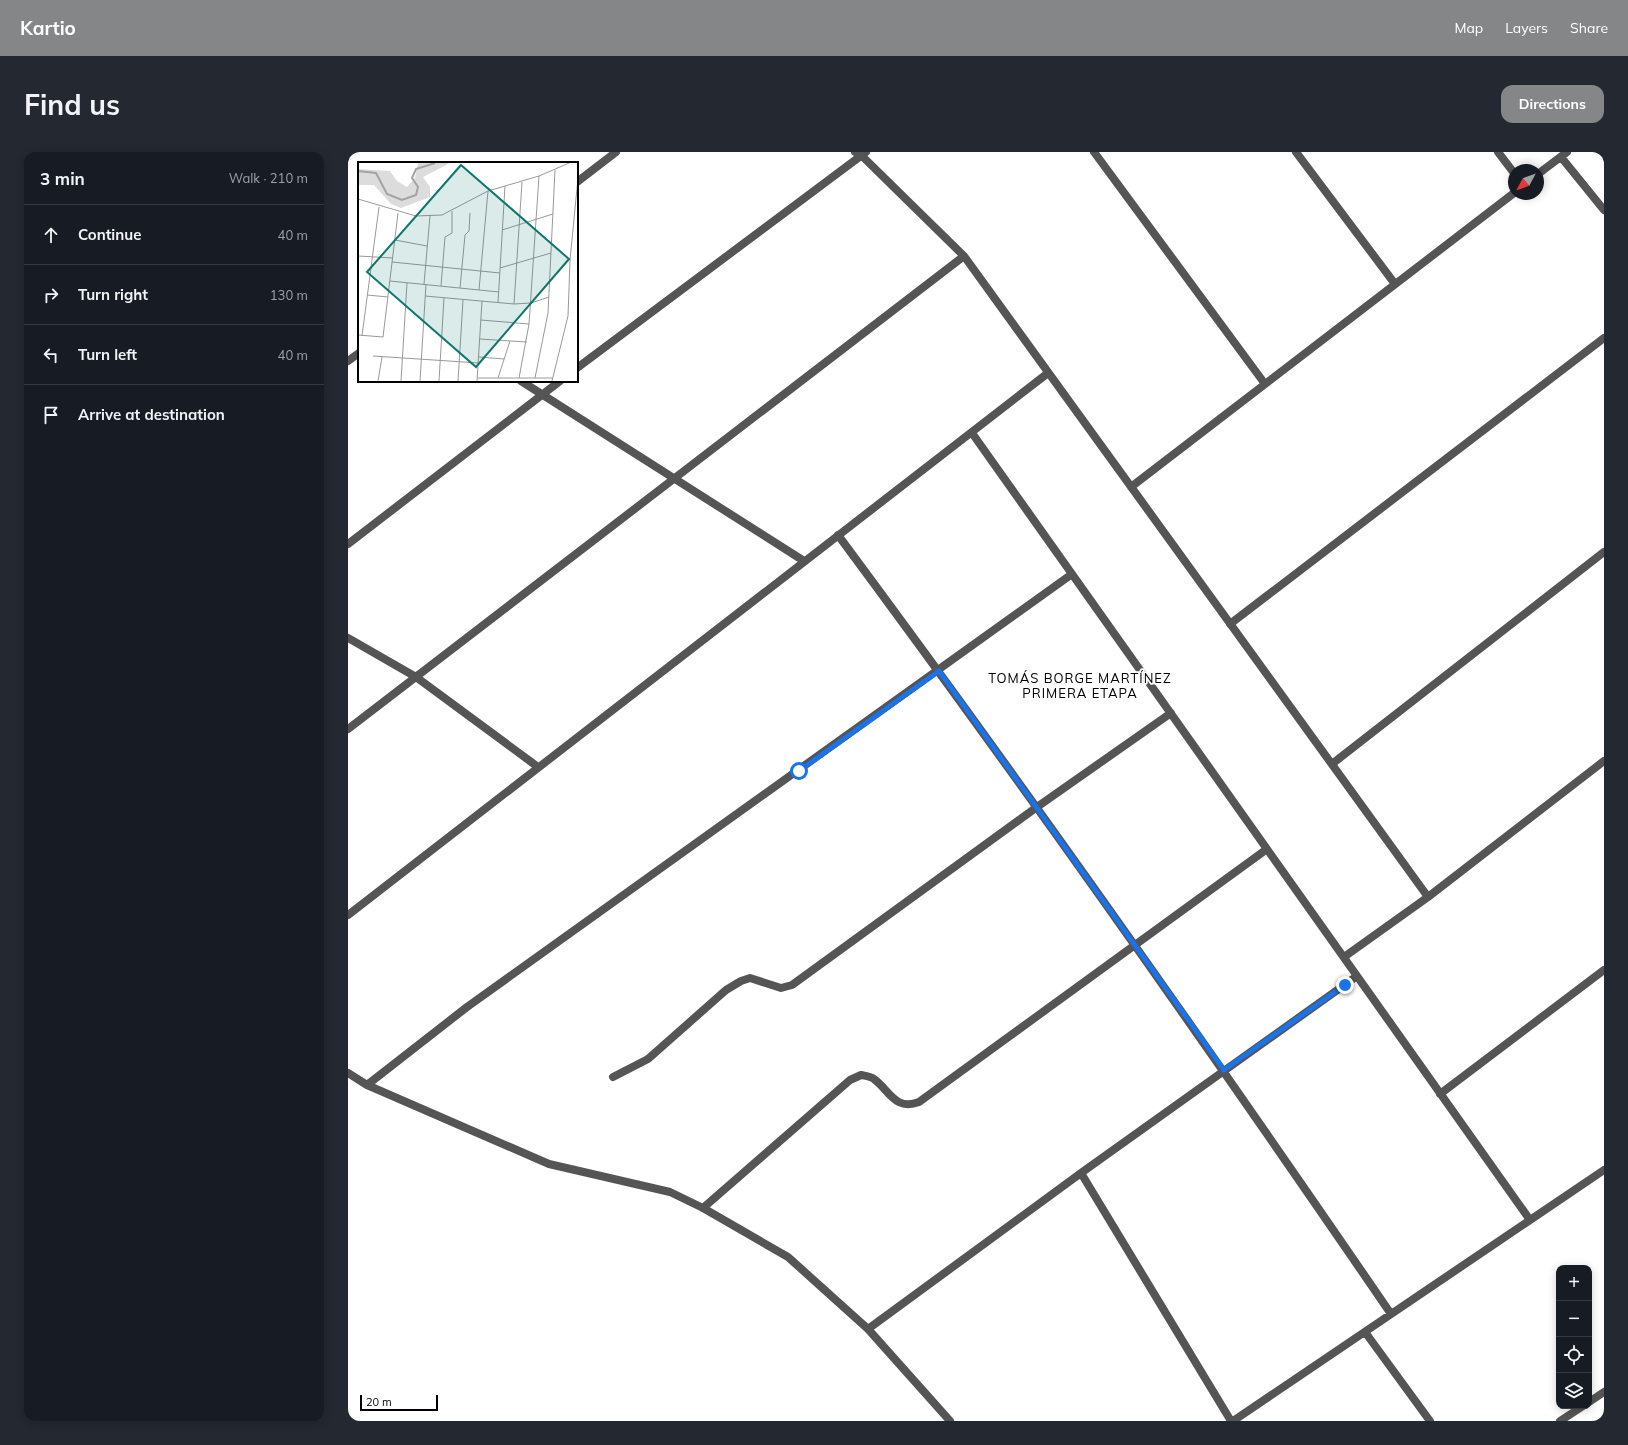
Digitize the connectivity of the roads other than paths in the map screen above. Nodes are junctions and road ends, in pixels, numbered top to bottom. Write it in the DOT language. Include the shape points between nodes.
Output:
graph roads {
  1 [pos="616,152"];
  2 [pos="1094,152"];
  3 [pos="1296,152"];
  4 [pos="1498,152"];
  5 [pos="861,153"];
  6 [pos="1564,154"];
  7 [pos="1508,165"];
  8 [pos="1544,169"];
  9 [pos="578,181"];
  10 [pos="1508,198"];
  11 [pos="1604,210"];
  12 [pos="964,256"];
  13 [pos="1395,284"];
  14 [pos="1604,338"];
  15 [pos="358,354"];
  16 [pos="348,361"];
  17 [pos="578,367"];
  18 [pos="1048,373"];
  19 [pos="522,382"];
  20 [pos="559,382"];
  21 [pos="1265,384"];
  22 [pos="542,395"];
  23 [pos="972,433"];
  24 [pos="674,478"];
  25 [pos="1131,487"];
  26 [pos="838,535"];
  27 [pos="348,544"];
  28 [pos="1604,552"];
  29 [pos="804,561"];
  30 [pos="1072,574"];
  31 [pos="1230,624"];
  32 [pos="348,638"];
  33 [pos="939,671"];
  34 [pos="416,677"];
  35 [pos="1171,714"];
  36 [pos="348,729"];
  37 [pos="1604,761"];
  38 [pos="1332,764"];
  39 [pos="538,767"];
  40 [pos="1037,808"];
  41 [pos="1267,849"];
  42 [pos="1428,897"];
  43 [pos="348,915"];
  44 [pos="1135,944"];
  45 [pos="1344,957"];
  46 [pos="1604,970"];
  47 [pos="1357,976"];
  48 [pos="1224,1070"];
  49 [pos="348,1073"];
  50 [pos="613,1077"];
  51 [pos="367,1085"];
  52 [pos="1440,1094"];
  53 [pos="1604,1170"];
  54 [pos="1081,1173"];
  55 [pos="703,1208"];
  56 [pos="1530,1220"];
  57 [pos="1391,1314"];
  58 [pos="868,1329"];
  59 [pos="1365,1332"];
  60 [pos="1604,1392"];
  61 [pos="1592,1400"];
  62 [pos="1578,1409"];
  63 [pos="950,1421"];
  64 [pos="1232,1421"];
  65 [pos="1430,1421"];
  66 [pos="1560,1421"];
  1 -- 9 [label="street"];
  2 -- 21 [label="street"];
  3 -- 13 [label="street"];
  4 -- 7 [label="street"];
  5 -- 12 [label="street"];
  5 -- 17 [label="street"];
  6 -- 8 [label="street"];
  6 -- 11 [label="street"];
  10 -- 13 [label="street"];
  12 -- 18 [label="street"];
  12 -- 24 [label="street"];
  13 -- 21 [label="street"];
  14 -- 31 [label="street"];
  15 -- 16 [label="street"];
  18 -- 23 [label="street"];
  18 -- 25 [label="street"];
  19 -- 22 [label="street"];
  20 -- 22 [label="street"];
  21 -- 25 [label="street"];
  22 -- 24 [label="street"];
  22 -- 27 [label="street"];
  23 -- 26 [label="street"];
  23 -- 30 [label="street"];
  24 -- 29 [label="street"];
  24 -- 34 [label="street"];
  25 -- 31 [label="street"];
  26 -- 29 [label="street"];
  26 -- 33 [label="street"];
  28 -- 38 [label="street"];
  29 -- 39 [label="street"];
  30 -- 33 [label="street"];
  30 -- 35 [label="street"];
  31 -- 38 [label="street"];
  32 -- 34 [label="street"];
  33 -- 40 [label="street"];
  33 -- 51 [label="street" via="467,1007"];
  34 -- 36 [label="street"];
  34 -- 39 [label="street"];
  35 -- 40 [label="street"];
  35 -- 41 [label="street"];
  37 -- 42 [label="street"];
  38 -- 42 [label="street"];
  39 -- 43 [label="street"];
  40 -- 44 [label="street"];
  40 -- 50 [label="street" via="792,985 781,988 750,978 742,980 726,990 648,1059"];
  41 -- 44 [label="street"];
  41 -- 45 [label="street"];
  42 -- 45 [label="street"];
  44 -- 48 [label="street"];
  44 -- 55 [label="street" via="919,1102 910,1105 898,1103 873,1078 861,1075 850,1080"];
  45 -- 47 [label="street"];
  46 -- 52 [label="street"];
  47 -- 48 [label="street"];
  47 -- 52 [label="street"];
  48 -- 54 [label="street"];
  48 -- 57 [label="street"];
  49 -- 51 [label="street"];
  51 -- 55 [label="street" via="549,1164 670,1192"];
  52 -- 56 [label="street"];
  53 -- 56 [label="street"];
  54 -- 58 [label="street"];
  54 -- 64 [label="street"];
  55 -- 58 [label="street" via="788,1257"];
  56 -- 57 [label="street"];
  57 -- 59 [label="street"];
  58 -- 63 [label="street"];
  59 -- 64 [label="street"];
  59 -- 65 [label="street"];
  60 -- 61 [label="street"];
  62 -- 66 [label="street"];
}
